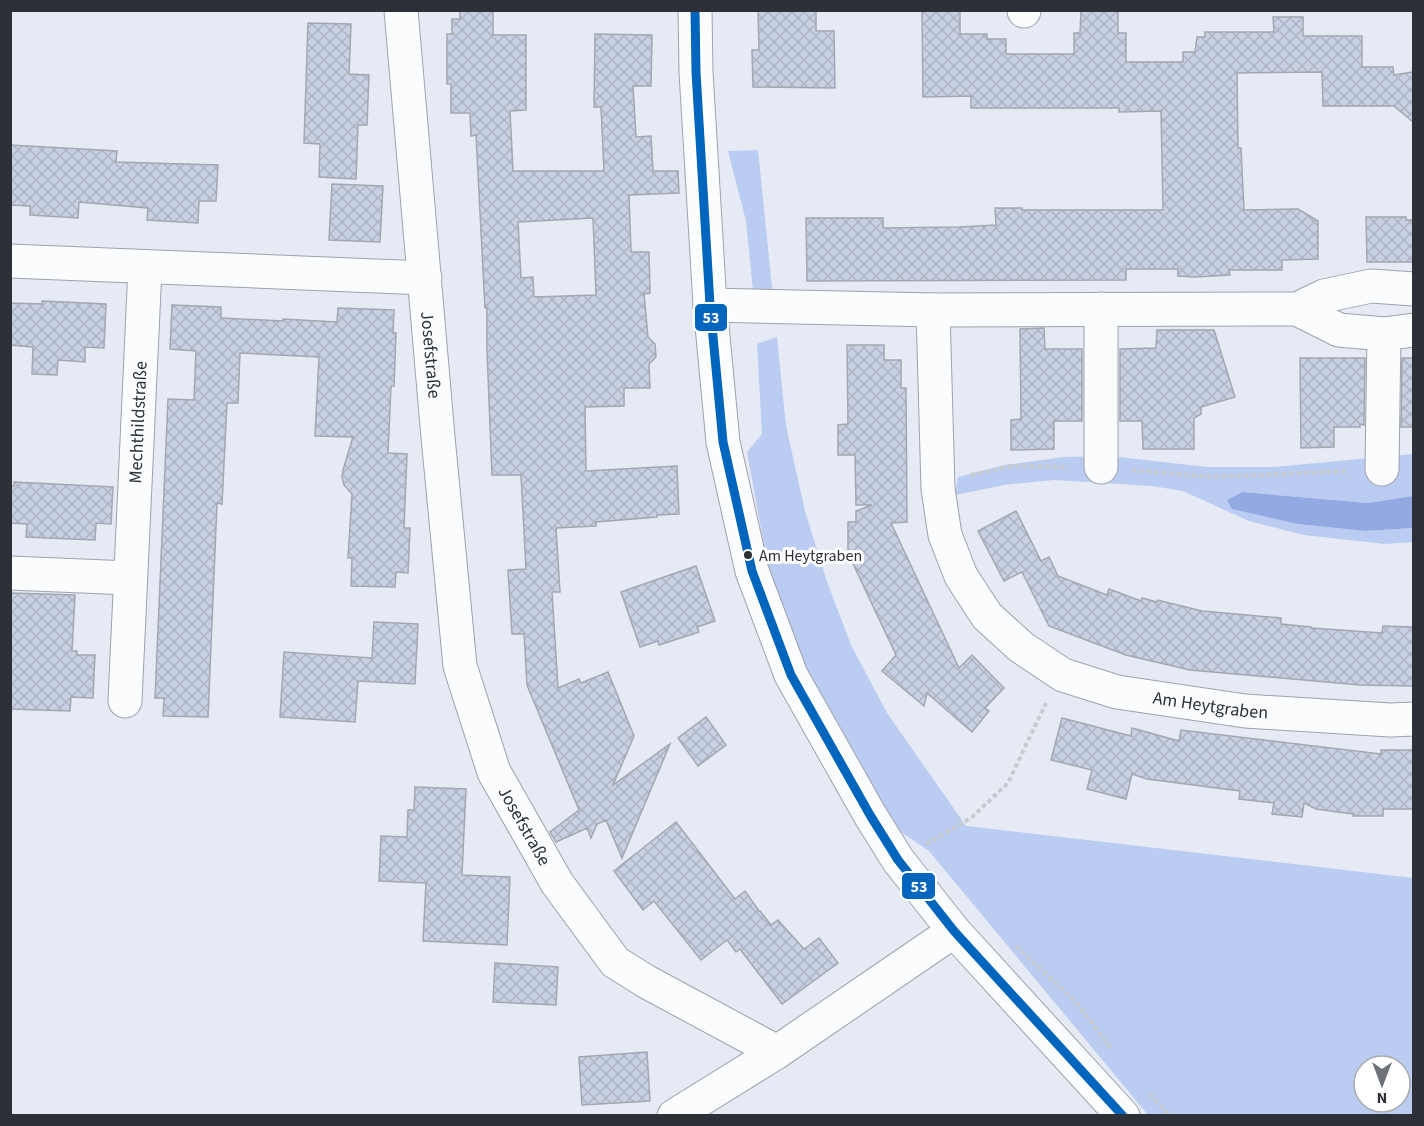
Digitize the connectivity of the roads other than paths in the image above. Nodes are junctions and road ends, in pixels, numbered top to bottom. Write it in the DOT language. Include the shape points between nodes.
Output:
graph roads {
  1 [pos="402,10"];
  2 [pos="695,10"];
  3 [pos="10,261"];
  4 [pos="145,268"];
  5 [pos="425,278"];
  6 [pos="1413,289"];
  7 [pos="710,306"];
  8 [pos="1101,309"];
  9 [pos="1297,309"];
  10 [pos="933,310"];
  11 [pos="1399,332"];
  12 [pos="1101,467"];
  13 [pos="1382,469"];
  14 [pos="10,573"];
  15 [pos="130,578"];
  16 [pos="125,701"];
  17 [pos="1413,718"];
  18 [pos="954,931"];
  19 [pos="777,1052"];
  20 [pos="674,1116"];
  21 [pos="1123,1116"];
  1 -- 5 [label="street, Josefstraße"];
  2 -- 7 [label="street"];
  3 -- 4 [label="street"];
  4 -- 5 [label="street"];
  4 -- 15 [label="street, Mechthildstraße"];
  5 -- 19 [label="street, Josefstraße" via="460,666 494,772 557,883 615,962"];
  6 -- 9 [label="street" via="1371,286 1324,296"];
  7 -- 10 [label="street"];
  7 -- 18 [label="street" via="723,442 752,571 791,675 898,860"];
  8 -- 9 [label="street"];
  8 -- 10 [label="street"];
  8 -- 12 [label="street"];
  9 -- 11 [label="street" via="1339,330"];
  10 -- 17 [label="street, Am Heytgraben" via="938,489 945,535 961,576 987,616 1021,646 1063,675 1117,692 1245,711"];
  11 -- 13 [label="street"];
  14 -- 15 [label="street"];
  15 -- 16 [label="street, Mechthildstraße"];
  18 -- 19 [label="street"];
  18 -- 21 [label="street"];
  19 -- 20 [label="street"];
}
